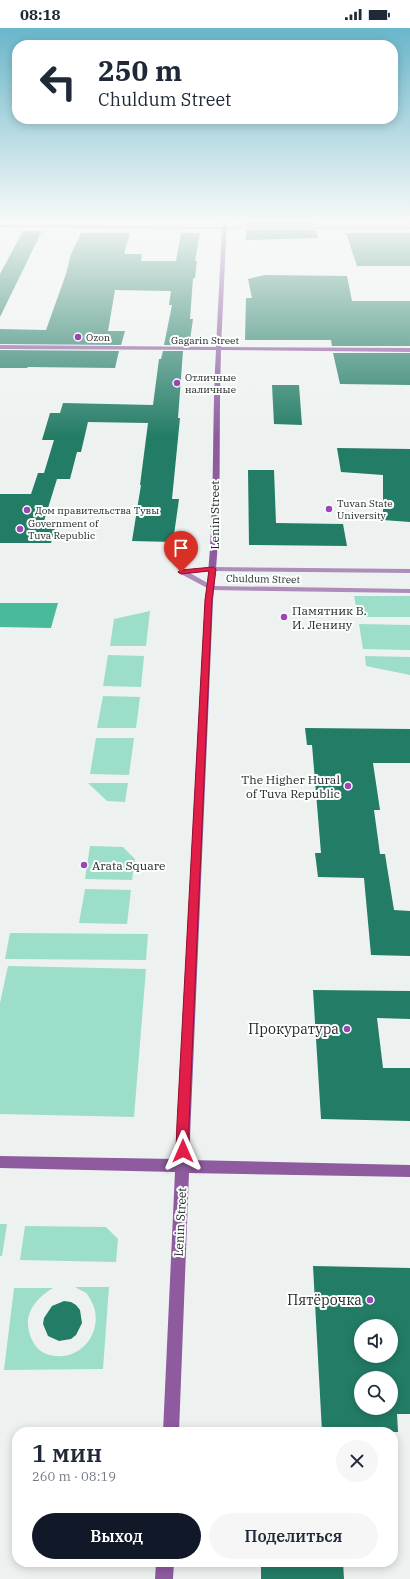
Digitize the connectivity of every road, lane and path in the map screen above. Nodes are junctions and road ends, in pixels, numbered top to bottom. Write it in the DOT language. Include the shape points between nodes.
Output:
graph roads {
  1 [pos="222,292"];
  2 [pos="0,347"];
  3 [pos="219,349"];
  4 [pos="410,350"];
  5 [pos="213,569"];
  6 [pos="410,571"];
  7 [pos="211,588"];
  8 [pos="410,591"];
  9 [pos="0,1162"];
  10 [pos="182,1165"];
  11 [pos="410,1171"];
  12 [pos="171,1427"];
  13 [pos="165,1567"];
  14 [pos="164,1579"];
  1 -- 3 [label="street, Lenin Street"];
  2 -- 3 [label="street, Gagarin Street"];
  3 -- 4 [label="street, Gagarin Street"];
  3 -- 5 [label="street, Lenin Street"];
  5 -- 6 [label="street, Chuldum Street"];
  5 -- 7 [label="street, Lenin Street"];
  5 -- 7 [label="street, Chuldum Street" via="181,572"];
  7 -- 8 [label="street, Chuldum Street"];
  7 -- 10 [label="street, Lenin Street"];
  9 -- 10 [label="street"];
  10 -- 11 [label="street"];
  10 -- 12 [label="street, Lenin Street"];
  13 -- 14 [label="street"];
}
